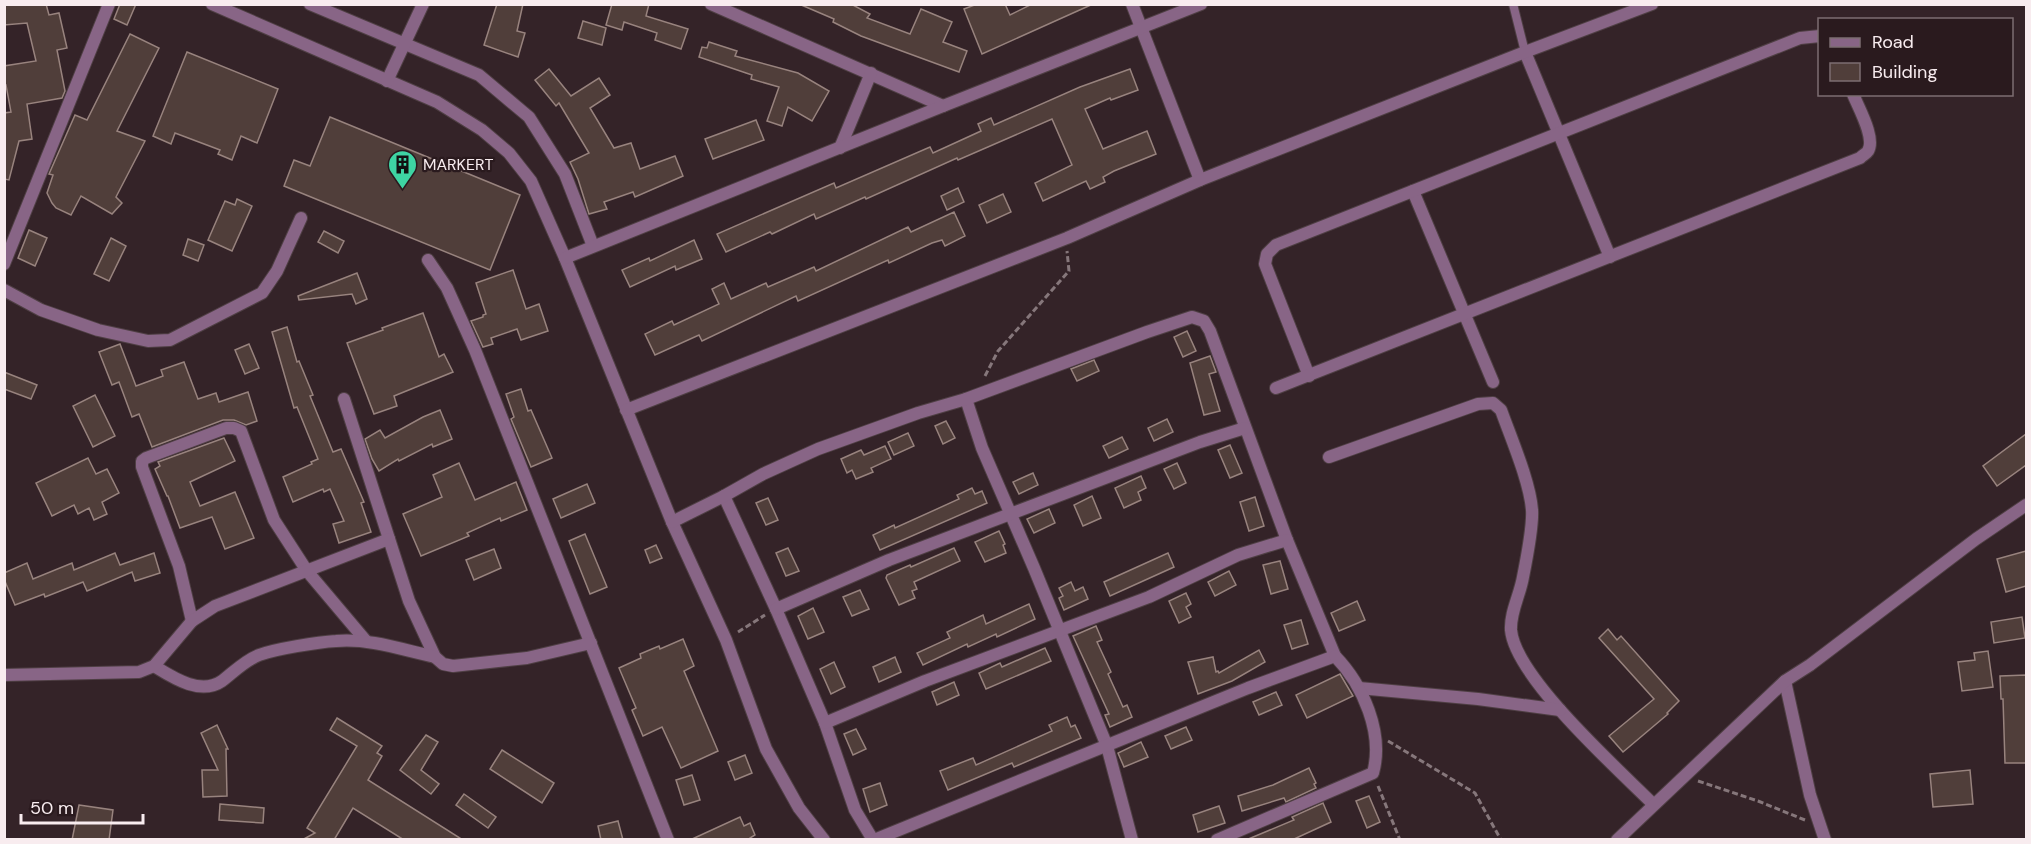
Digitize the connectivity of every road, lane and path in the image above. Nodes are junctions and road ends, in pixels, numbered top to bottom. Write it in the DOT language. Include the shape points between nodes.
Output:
graph roads {
  1 [pos="109,4"];
  2 [pos="212,4"];
  3 [pos="310,4"];
  4 [pos="423,4"];
  5 [pos="711,4"];
  6 [pos="1132,4"];
  7 [pos="1201,4"];
  8 [pos="1513,4"];
  9 [pos="1653,4"];
  10 [pos="1140,29"];
  11 [pos="1818,36"];
  12 [pos="404,43"];
  13 [pos="1525,52"];
  14 [pos="871,74"];
  15 [pos="387,81"];
  16 [pos="1854,96"];
  17 [pos="943,106"];
  18 [pos="1559,133"];
  19 [pos="840,148"];
  20 [pos="1200,180"];
  21 [pos="1413,191"];
  22 [pos="301,218"];
  23 [pos="1066,238"];
  24 [pos="593,246"];
  25 [pos="1610,257"];
  26 [pos="565,258"];
  27 [pos="428,260"];
  28 [pos="4,264"];
  29 [pos="4,290"];
  30 [pos="1466,314"];
  31 [pos="1309,376"];
  32 [pos="1494,382"];
  33 [pos="1276,388"];
  34 [pos="981,393"];
  35 [pos="344,399"];
  36 [pos="966,399"];
  37 [pos="626,410"];
  38 [pos="1245,428"];
  39 [pos="1329,457"];
  40 [pos="724,496"];
  41 [pos="2026,505"];
  42 [pos="1010,515"];
  43 [pos="672,522"];
  44 [pos="388,539"];
  45 [pos="1287,540"];
  46 [pos="307,571"];
  47 [pos="776,609"];
  48 [pos="192,621"];
  49 [pos="1058,631"];
  50 [pos="726,640"];
  51 [pos="366,641"];
  52 [pos="591,643"];
  53 [pos="1335,656"];
  54 [pos="435,657"];
  55 [pos="154,666"];
  56 [pos="4,675"];
  57 [pos="1785,681"];
  58 [pos="1359,688"];
  59 [pos="1560,710"];
  60 [pos="825,723"];
  61 [pos="1374,733"];
  62 [pos="1107,746"];
  63 [pos="1373,773"];
  64 [pos="1683,776"];
  65 [pos="1653,804"];
  66 [pos="1820,826"];
  67 [pos="668,840"];
  68 [pos="824,840"];
  69 [pos="873,840"];
  70 [pos="1132,840"];
  71 [pos="1217,840"];
  72 [pos="1400,840"];
  73 [pos="1501,840"];
  74 [pos="1617,840"];
  75 [pos="1825,840"];
  1 -- 28 [label="street"];
  2 -- 15 [label="street"];
  3 -- 12 [label="street"];
  4 -- 12 [label="street"];
  5 -- 14 [label="street"];
  6 -- 10 [label="street"];
  7 -- 10 [label="street"];
  8 -- 13 [label="lane"];
  9 -- 13 [label="street"];
  10 -- 17 [label="street"];
  10 -- 20 [label="street"];
  11 -- 18 [label="street" via="1800,38"];
  12 -- 15 [label="street"];
  12 -- 24 [label="street" via="479,75 530,117 565,174"];
  13 -- 18 [label="street"];
  13 -- 20 [label="street"];
  14 -- 17 [label="street"];
  14 -- 19 [label="street"];
  15 -- 26 [label="street" via="437,102 482,130 509,153 531,181"];
  16 -- 25 [label="street" via="1870,141 1868,151 1860,158"];
  17 -- 19 [label="street"];
  18 -- 21 [label="street"];
  18 -- 25 [label="street"];
  19 -- 24 [label="street"];
  20 -- 23 [label="street"];
  21 -- 30 [label="street"];
  21 -- 31 [label="street" via="1276,245 1267,254 1268,276"];
  22 -- 29 [label="street" via="277,271 262,293 170,340 148,341 98,330 41,310"];
  23 -- 34 [label="path" via="1069,271 998,351"];
  23 -- 37 [label="street"];
  24 -- 26 [label="street"];
  25 -- 30 [label="street"];
  26 -- 37 [label="street"];
  27 -- 52 [label="street" via="447,288 475,350"];
  30 -- 31 [label="street"];
  30 -- 32 [label="street"];
  31 -- 33 [label="street"];
  34 -- 36 [label="street"];
  34 -- 38 [label="street" via="1192,317 1204,321 1210,331"];
  35 -- 44 [label="street"];
  36 -- 40 [label="street" via="818,449"];
  36 -- 42 [label="street"];
  37 -- 43 [label="street"];
  38 -- 42 [label="street"];
  38 -- 45 [label="street"];
  39 -- 59 [label="street" via="1478,404 1493,403 1501,410 1532,511 1511,631 1534,680"];
  40 -- 43 [label="street"];
  40 -- 47 [label="street"];
  41 -- 57 [label="street"];
  42 -- 47 [label="street" via="889,560"];
  42 -- 49 [label="street"];
  43 -- 50 [label="street"];
  44 -- 46 [label="street"];
  44 -- 54 [label="street" via="409,601"];
  45 -- 49 [label="street" via="1238,555 1149,597"];
  45 -- 53 [label="street"];
  46 -- 48 [label="street" via="215,606"];
  46 -- 48 [label="street" via="274,520 241,431 226,428 146,458 142,467 179,566"];
  46 -- 51 [label="street"];
  47 -- 50 [label="path"];
  47 -- 60 [label="street"];
  48 -- 55 [label="street"];
  49 -- 60 [label="street"];
  49 -- 62 [label="street"];
  50 -- 68 [label="street" via="766,749 799,807"];
  51 -- 54 [label="street"];
  51 -- 55 [label="street" via="336,641 260,655 238,666 220,683 206,686 183,683"];
  52 -- 54 [label="street" via="527,658 453,666"];
  52 -- 67 [label="street"];
  53 -- 58 [label="street"];
  53 -- 62 [label="street"];
  55 -- 56 [label="street" via="139,672"];
  57 -- 64 [label="street"];
  57 -- 66 [label="street"];
  58 -- 59 [label="street"];
  58 -- 61 [label="street"];
  59 -- 65 [label="street"];
  60 -- 69 [label="street" via="855,810"];
  61 -- 63 [label="street"];
  61 -- 73 [label="path" via="1475,793"];
  62 -- 69 [label="street"];
  62 -- 70 [label="street"];
  63 -- 71 [label="street"];
  63 -- 72 [label="path"];
  64 -- 65 [label="street"];
  64 -- 66 [label="path"];
  65 -- 74 [label="street"];
  66 -- 75 [label="street"];
}
